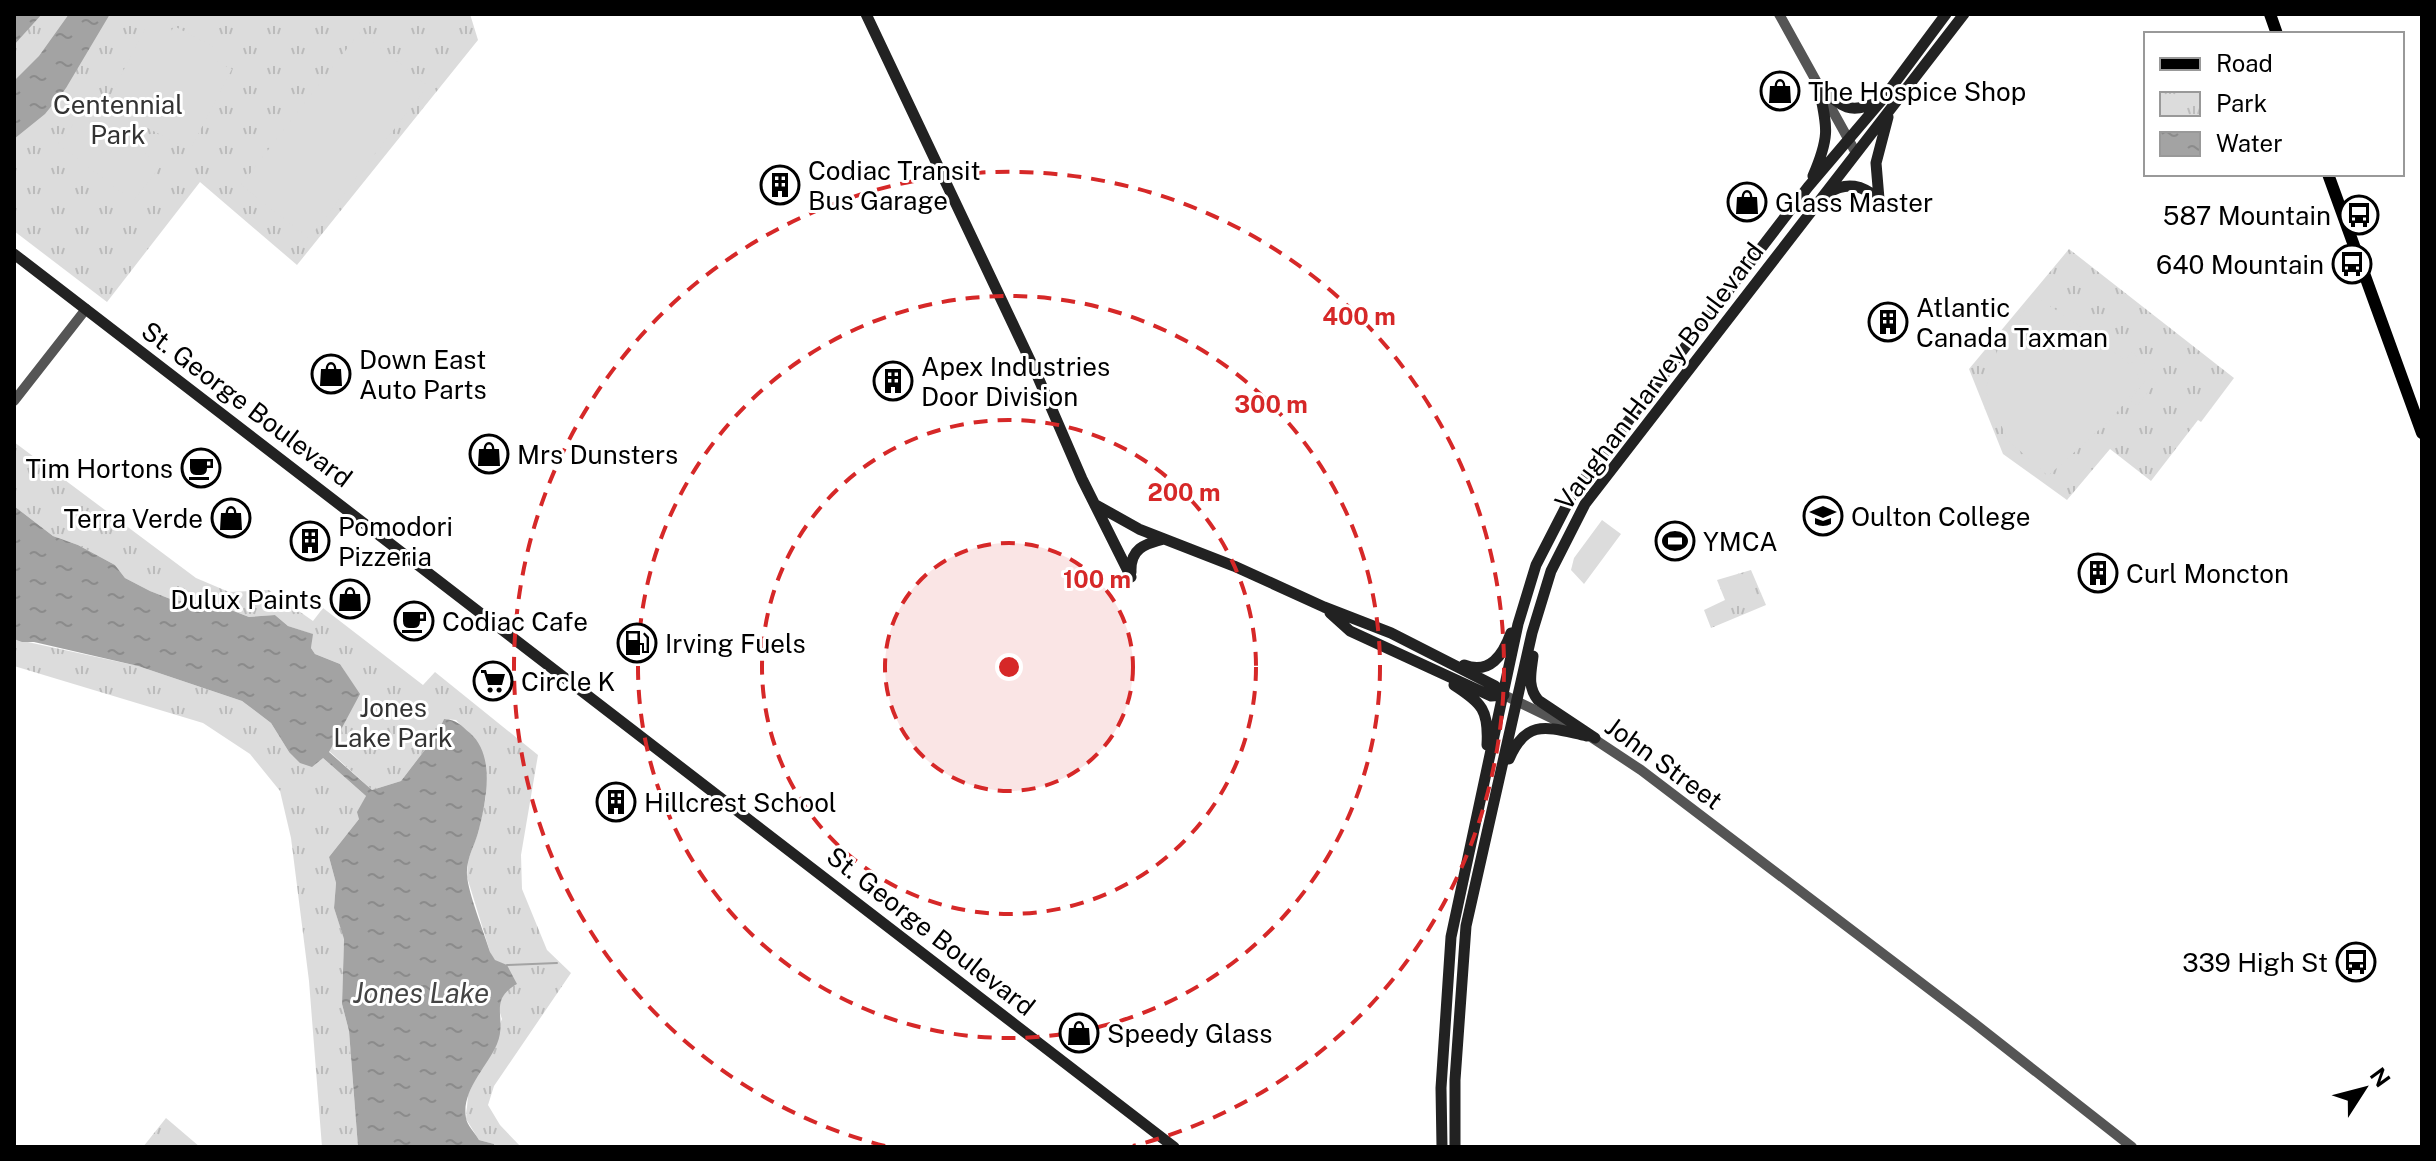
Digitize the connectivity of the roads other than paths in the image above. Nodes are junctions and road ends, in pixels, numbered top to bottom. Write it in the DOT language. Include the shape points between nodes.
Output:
graph roads {
  1 [pos="866,14"];
  2 [pos="1779,14"];
  3 [pos="1946,14"];
  4 [pos="1964,14"];
  5 [pos="1818,84"];
  6 [pos="1886,104"];
  7 [pos="1849,140"];
  8 [pos="1856,153"];
  9 [pos="2329,176"];
  10 [pos="1808,187"];
  11 [pos="1820,197"];
  12 [pos="14,254"];
  13 [pos="86,309"];
  14 [pos="14,401"];
  15 [pos="2422,433"];
  16 [pos="1095,504"];
  17 [pos="1164,539"];
  18 [pos="1528,593"];
  19 [pos="1542,597"];
  20 [pos="1324,607"];
  21 [pos="1423,649"];
  22 [pos="1416,661"];
  23 [pos="1504,695"];
  24 [pos="1516,701"];
  25 [pos="1595,738"];
  26 [pos="1484,786"];
  27 [pos="1496,789"];
  28 [pos="1174,1147"];
  29 [pos="1442,1147"];
  30 [pos="1455,1147"];
  31 [pos="2132,1147"];
  1 -- 16 [label="main road"];
  2 -- 5 [label="street"];
  3 -- 6 [label="main road, Vaughan Harvey Boulevard"];
  4 -- 6 [label="main road, Vaughan Harvey Boulevard"];
  5 -- 6 [label="main road" via="1852,109"];
  5 -- 7 [label="street"];
  5 -- 10 [label="main road" via="1826,142"];
  6 -- 7 [label="main road, Vaughan Harvey Boulevard"];
  6 -- 8 [label="main road, Vaughan Harvey Boulevard"];
  6 -- 11 [label="main road" via="1876,163 1879,199 1854,185"];
  7 -- 8 [label="street"];
  7 -- 10 [label="main road, Vaughan Harvey Boulevard"];
  8 -- 11 [label="main road, Vaughan Harvey Boulevard"];
  9 -- 15 [label="main road"];
  10 -- 18 [label="main road, Vaughan Harvey Boulevard" via="1573,493 1536,565"];
  11 -- 19 [label="main road, Vaughan Harvey Boulevard" via="1585,504"];
  12 -- 13 [label="main road, St. George Boulevard"];
  13 -- 14 [label="street"];
  13 -- 28 [label="main road, St. George Boulevard"];
  16 -- 17 [label="main road"];
  16 -- 17 [label="main road" via="1131,577 1138,549"];
  17 -- 20 [label="main road"];
  18 -- 21 [label="main road" via="1503,654 1492,665 1475,669"];
  18 -- 23 [label="main road, Vaughan Harvey Boulevard"];
  19 -- 24 [label="main road, Vaughan Harvey Boulevard"];
  19 -- 25 [label="main road" via="1532,692"];
  20 -- 21 [label="main road"];
  20 -- 22 [label="main road" via="1350,631"];
  21 -- 23 [label="main road"];
  22 -- 23 [label="main road" via="1491,696"];
  22 -- 26 [label="main road" via="1478,701 1485,713"];
  23 -- 24 [label="street, John Street"];
  23 -- 26 [label="main road, Vaughan Harvey Boulevard"];
  24 -- 25 [label="street, John Street"];
  24 -- 27 [label="main road, Vaughan Harvey Boulevard"];
  25 -- 27 [label="main road" via="1545,727 1528,731 1515,745"];
  25 -- 31 [label="street, John Street"];
  26 -- 29 [label="main road, Vaughan Harvey Boulevard" via="1451,937"];
  27 -- 30 [label="main road, Vaughan Harvey Boulevard" via="1466,926"];
}
